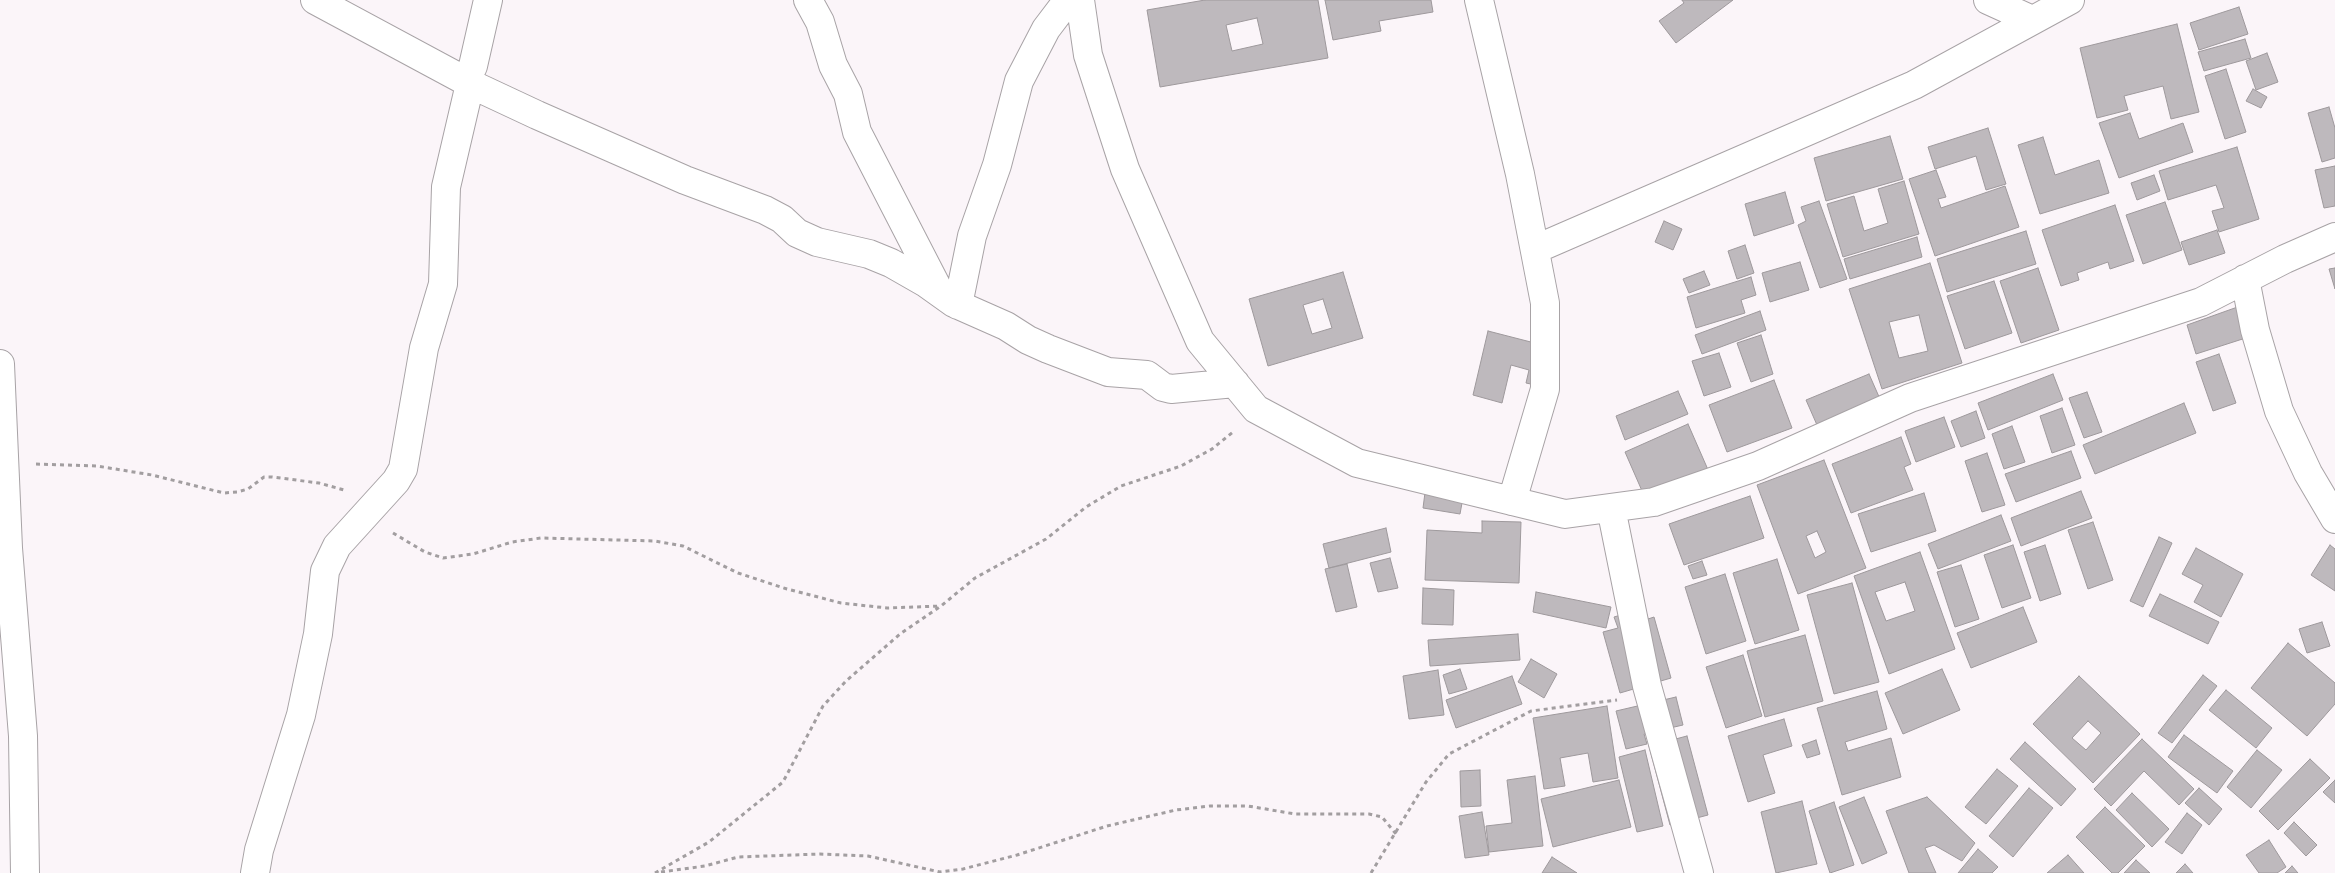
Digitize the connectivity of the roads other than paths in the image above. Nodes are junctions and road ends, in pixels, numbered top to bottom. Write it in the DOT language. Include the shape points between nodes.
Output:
graph roads {
  1 [pos="315,0"];
  2 [pos="488,0"];
  3 [pos="808,0"];
  4 [pos="1068,0"];
  5 [pos="1080,0"];
  6 [pos="1479,0"];
  7 [pos="1988,0"];
  8 [pos="2070,0"];
  9 [pos="2032,20"];
  10 [pos="468,82"];
  11 [pos="2335,238"];
  12 [pos="1536,249"];
  13 [pos="2245,279"];
  14 [pos="949,298"];
  15 [pos="0,364"];
  16 [pos="1235,383"];
  17 [pos="1512,501"];
  18 [pos="1611,508"];
  19 [pos="2335,519"];
  20 [pos="25,873"];
  21 [pos="255,873"];
  22 [pos="1699,873"];
  1 -- 10 [label="street"];
  2 -- 10 [label="street"];
  3 -- 14 [label="street" via="848,94 857,132"];
  4 -- 14 [label="street" via="1046,29 1019,81 997,165"];
  5 -- 16 [label="street" via="1088,55 1125,169 1200,341"];
  6 -- 12 [label="street"];
  7 -- 9 [label="street"];
  8 -- 9 [label="street"];
  9 -- 12 [label="street" via="1914,85"];
  10 -- 14 [label="street" via="685,180 765,210 782,219 797,233 817,242 869,254 891,263"];
  10 -- 21 [label="street" via="446,187 443,284 424,348 403,469 337,546 325,571 318,634 301,715 258,850"];
  11 -- 13 [label="street"];
  12 -- 17 [label="street" via="1545,303 1544,389"];
  13 -- 18 [label="street" via="2201,302 1910,398 1758,466 1654,502"];
  13 -- 19 [label="street" via="2255,330 2279,412 2308,473"];
  14 -- 16 [label="street" via="1028,340 1108,372 1148,375 1171,389"];
  15 -- 20 [label="street" via="8,548 23,736"];
  16 -- 17 [label="street" via="1256,409 1357,463"];
  17 -- 18 [label="street" via="1565,514"];
  18 -- 22 [label="street" via="1650,696"];
}
